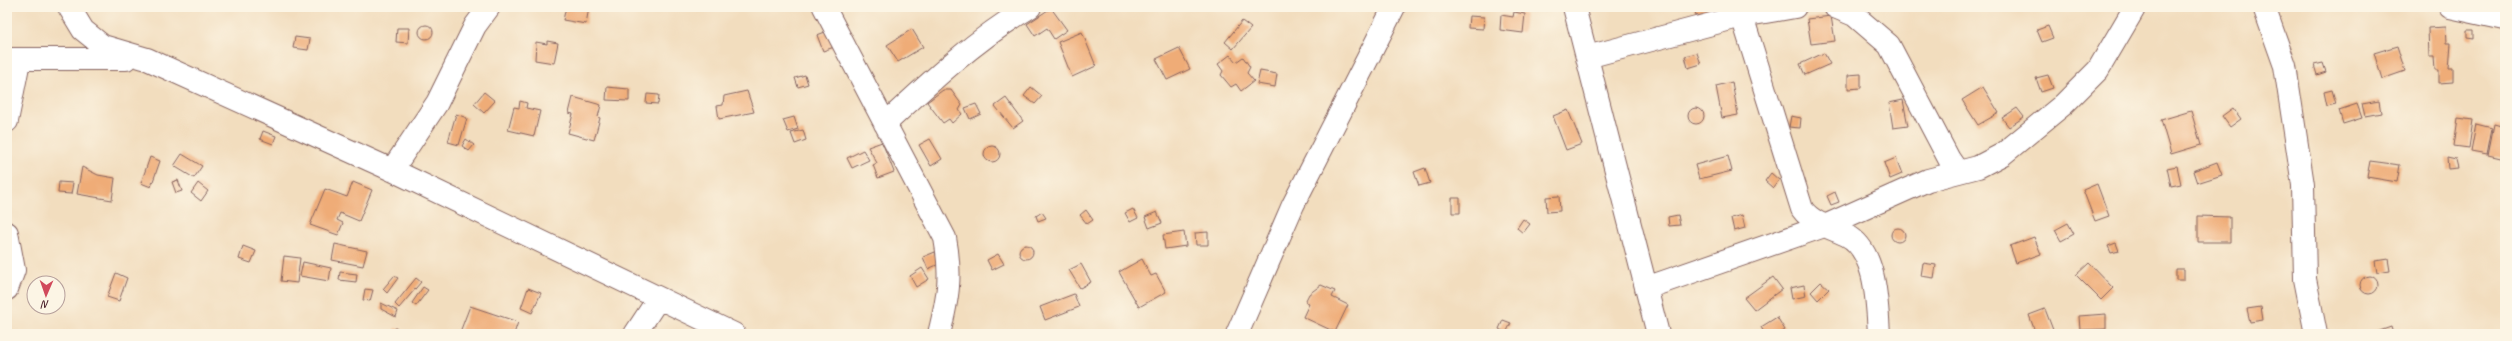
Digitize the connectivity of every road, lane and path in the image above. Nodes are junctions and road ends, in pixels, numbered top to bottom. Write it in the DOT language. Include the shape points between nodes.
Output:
graph roads {
  1 [pos="69,7"];
  2 [pos="488,7"];
  3 [pos="824,7"];
  4 [pos="1030,7"];
  5 [pos="1394,7"];
  6 [pos="1574,7"];
  7 [pos="1795,7"];
  8 [pos="1834,7"];
  9 [pos="2135,7"];
  10 [pos="2264,7"];
  11 [pos="2450,7"];
  12 [pos="476,16"];
  13 [pos="1742,16"];
  14 [pos="2505,19"];
  15 [pos="1586,57"];
  16 [pos="147,59"];
  17 [pos="13,60"];
  18 [pos="7,121"];
  19 [pos="885,124"];
  20 [pos="392,170"];
  21 [pos="1958,172"];
  22 [pos="1827,225"];
  23 [pos="7,233"];
  24 [pos="1646,288"];
  25 [pos="7,289"];
  26 [pos="658,298"];
  27 [pos="635,334"];
  28 [pos="734,334"];
  29 [pos="939,334"];
  30 [pos="1237,334"];
  31 [pos="1658,334"];
  32 [pos="1879,334"];
  33 [pos="2316,334"];
  1 -- 16 [label="street" via="83,30 103,46"];
  2 -- 12 [label="street"];
  3 -- 19 [label="street"];
  4 -- 19 [label="street" via="1001,24 969,48"];
  5 -- 30 [label="street" via="1293,205"];
  6 -- 15 [label="street"];
  7 -- 13 [label="street"];
  8 -- 21 [label="street" via="1854,15 1889,45"];
  9 -- 21 [label="street" via="2098,70 2064,104 2003,154"];
  10 -- 33 [label="street" via="2285,66 2303,185 2305,279"];
  11 -- 14 [label="street"];
  12 -- 20 [label="street" via="437,103"];
  13 -- 15 [label="street"];
  13 -- 22 [label="street" via="1802,209 1813,220"];
  15 -- 24 [label="street"];
  16 -- 17 [label="street"];
  16 -- 20 [label="street"];
  17 -- 18 [label="street"];
  19 -- 29 [label="street" via="945,238 949,259 949,293"];
  20 -- 26 [label="street"];
  21 -- 22 [label="street" via="1928,180"];
  22 -- 24 [label="street"];
  22 -- 32 [label="street" via="1849,236 1862,251 1875,283"];
  23 -- 25 [label="street" via="14,270"];
  24 -- 31 [label="street"];
  26 -- 27 [label="street"];
  26 -- 28 [label="street"];
}
